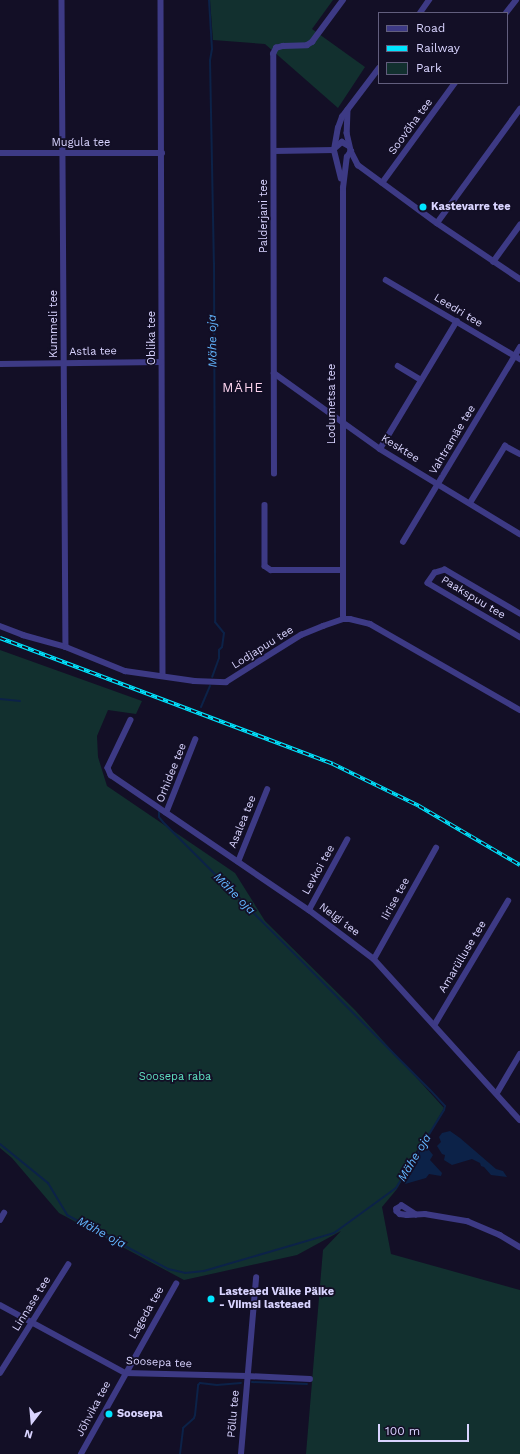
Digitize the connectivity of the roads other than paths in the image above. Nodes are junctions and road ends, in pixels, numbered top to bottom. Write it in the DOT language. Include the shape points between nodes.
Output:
graph roads {
  1 [pos="62,0"];
  2 [pos="161,0"];
  3 [pos="343,0"];
  4 [pos="429,0"];
  5 [pos="516,0"];
  6 [pos="421,12"];
  7 [pos="507,12"];
  8 [pos="378,69"];
  9 [pos="454,84"];
  10 [pos="348,110"];
  11 [pos="520,110"];
  12 [pos="274,151"];
  13 [pos="335,151"];
  14 [pos="0,153"];
  15 [pos="64,153"];
  16 [pos="162,153"];
  17 [pos="349,153"];
  18 [pos="357,164"];
  19 [pos="345,170"];
  20 [pos="382,183"];
  21 [pos="343,188"];
  22 [pos="437,223"];
  23 [pos="520,225"];
  24 [pos="493,262"];
  25 [pos="520,279"];
  26 [pos="386,280"];
  27 [pos="456,322"];
  28 [pos="520,348"];
  29 [pos="517,358"];
  30 [pos="161,362"];
  31 [pos="64,363"];
  32 [pos="0,364"];
  33 [pos="398,366"];
  34 [pos="274,374"];
  35 [pos="421,380"];
  36 [pos="342,422"];
  37 [pos="380,449"];
  38 [pos="520,454"];
  39 [pos="274,474"];
  40 [pos="438,485"];
  41 [pos="470,503"];
  42 [pos="265,505"];
  43 [pos="520,534"];
  44 [pos="403,542"];
  45 [pos="342,570"];
  46 [pos="520,614"];
  47 [pos="343,620"];
  48 [pos="0,626"];
  49 [pos="520,637"];
  50 [pos="66,647"];
  51 [pos="163,676"];
  52 [pos="520,710"];
  53 [pos="131,720"];
  54 [pos="195,740"];
  55 [pos="267,790"];
  56 [pos="166,813"];
  57 [pos="347,840"];
  58 [pos="436,848"];
  59 [pos="238,862"];
  60 [pos="508,901"];
  61 [pos="309,910"];
  62 [pos="374,959"];
  63 [pos="435,1024"];
  64 [pos="520,1054"];
  65 [pos="497,1093"];
  66 [pos="520,1120"];
  67 [pos="4,1213"];
  68 [pos="416,1215"];
  69 [pos="0,1220"];
  70 [pos="520,1247"];
  71 [pos="68,1265"];
  72 [pos="256,1278"];
  73 [pos="176,1284"];
  74 [pos="0,1305"];
  75 [pos="32,1323"];
  76 [pos="0,1373"];
  77 [pos="125,1373"];
  78 [pos="247,1376"];
  79 [pos="310,1379"];
  80 [pos="81,1454"];
  81 [pos="241,1454"];
  1 -- 15 [label="street, Kummeli tee"];
  2 -- 16 [label="street, Oblika tee"];
  3 -- 12 [label="street, Palderjani tee" via="312,42 307,45 283,46 274,51"];
  4 -- 6 [label="street"];
  5 -- 7 [label="street"];
  8 -- 10 [label="street"];
  9 -- 20 [label="street, Soovõha tee"];
  10 -- 13 [label="street" via="338,128"];
  10 -- 17 [label="street" via="346,133"];
  11 -- 22 [label="street"];
  12 -- 13 [label="street"];
  12 -- 34 [label="street, Palderjani tee"];
  13 -- 17 [label="street" via="342,158"];
  13 -- 17 [label="street" via="342,142"];
  13 -- 21 [label="street"];
  14 -- 15 [label="street, Mugula tee"];
  15 -- 16 [label="street, Mugula tee"];
  15 -- 31 [label="street, Kummeli tee"];
  16 -- 30 [label="street, Oblika tee"];
  17 -- 18 [label="street"];
  17 -- 19 [label="street"];
  18 -- 19 [label="street" via="348,165"];
  18 -- 20 [label="street"];
  19 -- 21 [label="street"];
  20 -- 22 [label="street"];
  21 -- 36 [label="street, Lodumetsa tee"];
  22 -- 24 [label="street"];
  23 -- 24 [label="street"];
  24 -- 25 [label="street"];
  26 -- 27 [label="street, Leedri tee"];
  27 -- 29 [label="street, Leedri tee"];
  27 -- 35 [label="street"];
  28 -- 29 [label="street, Vahtramäe tee"];
  29 -- 40 [label="street, Vahtramäe tee"];
  30 -- 31 [label="street, Astla tee"];
  30 -- 51 [label="street, Oblika tee"];
  31 -- 32 [label="street, Astla tee"];
  31 -- 50 [label="street, Kummeli tee"];
  33 -- 35 [label="street"];
  34 -- 36 [label="street, Kesktee"];
  34 -- 39 [label="street, Palderjani tee"];
  35 -- 37 [label="street"];
  36 -- 37 [label="street, Kesktee"];
  36 -- 45 [label="street, Lodumetsa tee"];
  37 -- 40 [label="street, Kesktee"];
  38 -- 41 [label="street" via="505,446"];
  40 -- 41 [label="street, Kesktee"];
  40 -- 44 [label="street, Vahtramäe tee"];
  41 -- 43 [label="street, Kesktee"];
  42 -- 45 [label="street" via="265,566 271,570"];
  45 -- 47 [label="street, Lodumetsa tee"];
  46 -- 49 [label="street, Paakspuu tee" via="445,570 435,573 428,583"];
  47 -- 51 [label="street, Lodjapuu tee" via="301,635 226,682"];
  47 -- 52 [label="street, Lodjapuu tee" via="370,624"];
  48 -- 50 [label="street, Lodjapuu tee"];
  50 -- 51 [label="street, Lodjapuu tee" via="125,671"];
  53 -- 56 [label="street, Nelgi tee" via="108,768 110,775"];
  54 -- 56 [label="street, Orhidee tee"];
  55 -- 59 [label="street, Asalea tee"];
  56 -- 59 [label="street, Nelgi tee"];
  57 -- 61 [label="street, Levkoi tee"];
  58 -- 62 [label="street, Iirise tee"];
  59 -- 61 [label="street, Nelgi tee"];
  60 -- 63 [label="street, Amarülluse tee"];
  61 -- 62 [label="street, Nelgi tee"];
  62 -- 63 [label="street, Nelgi tee"];
  63 -- 65 [label="street, Nelgi tee"];
  64 -- 65 [label="street"];
  65 -- 66 [label="street, Nelgi tee"];
  67 -- 69 [label="street"];
  68 -- 70 [label="street" via="467,1221"];
  71 -- 75 [label="street, Linnase tee"];
  72 -- 78 [label="street, Põllu tee"];
  73 -- 77 [label="street, Lageda tee"];
  74 -- 75 [label="street, Soosepa tee"];
  75 -- 76 [label="street, Linnase tee"];
  75 -- 77 [label="street, Soosepa tee"];
  77 -- 78 [label="street, Soosepa tee"];
  77 -- 80 [label="street, Jõhvika tee"];
  78 -- 79 [label="street, Soosepa tee"];
  78 -- 81 [label="street, Põllu tee"];
}
